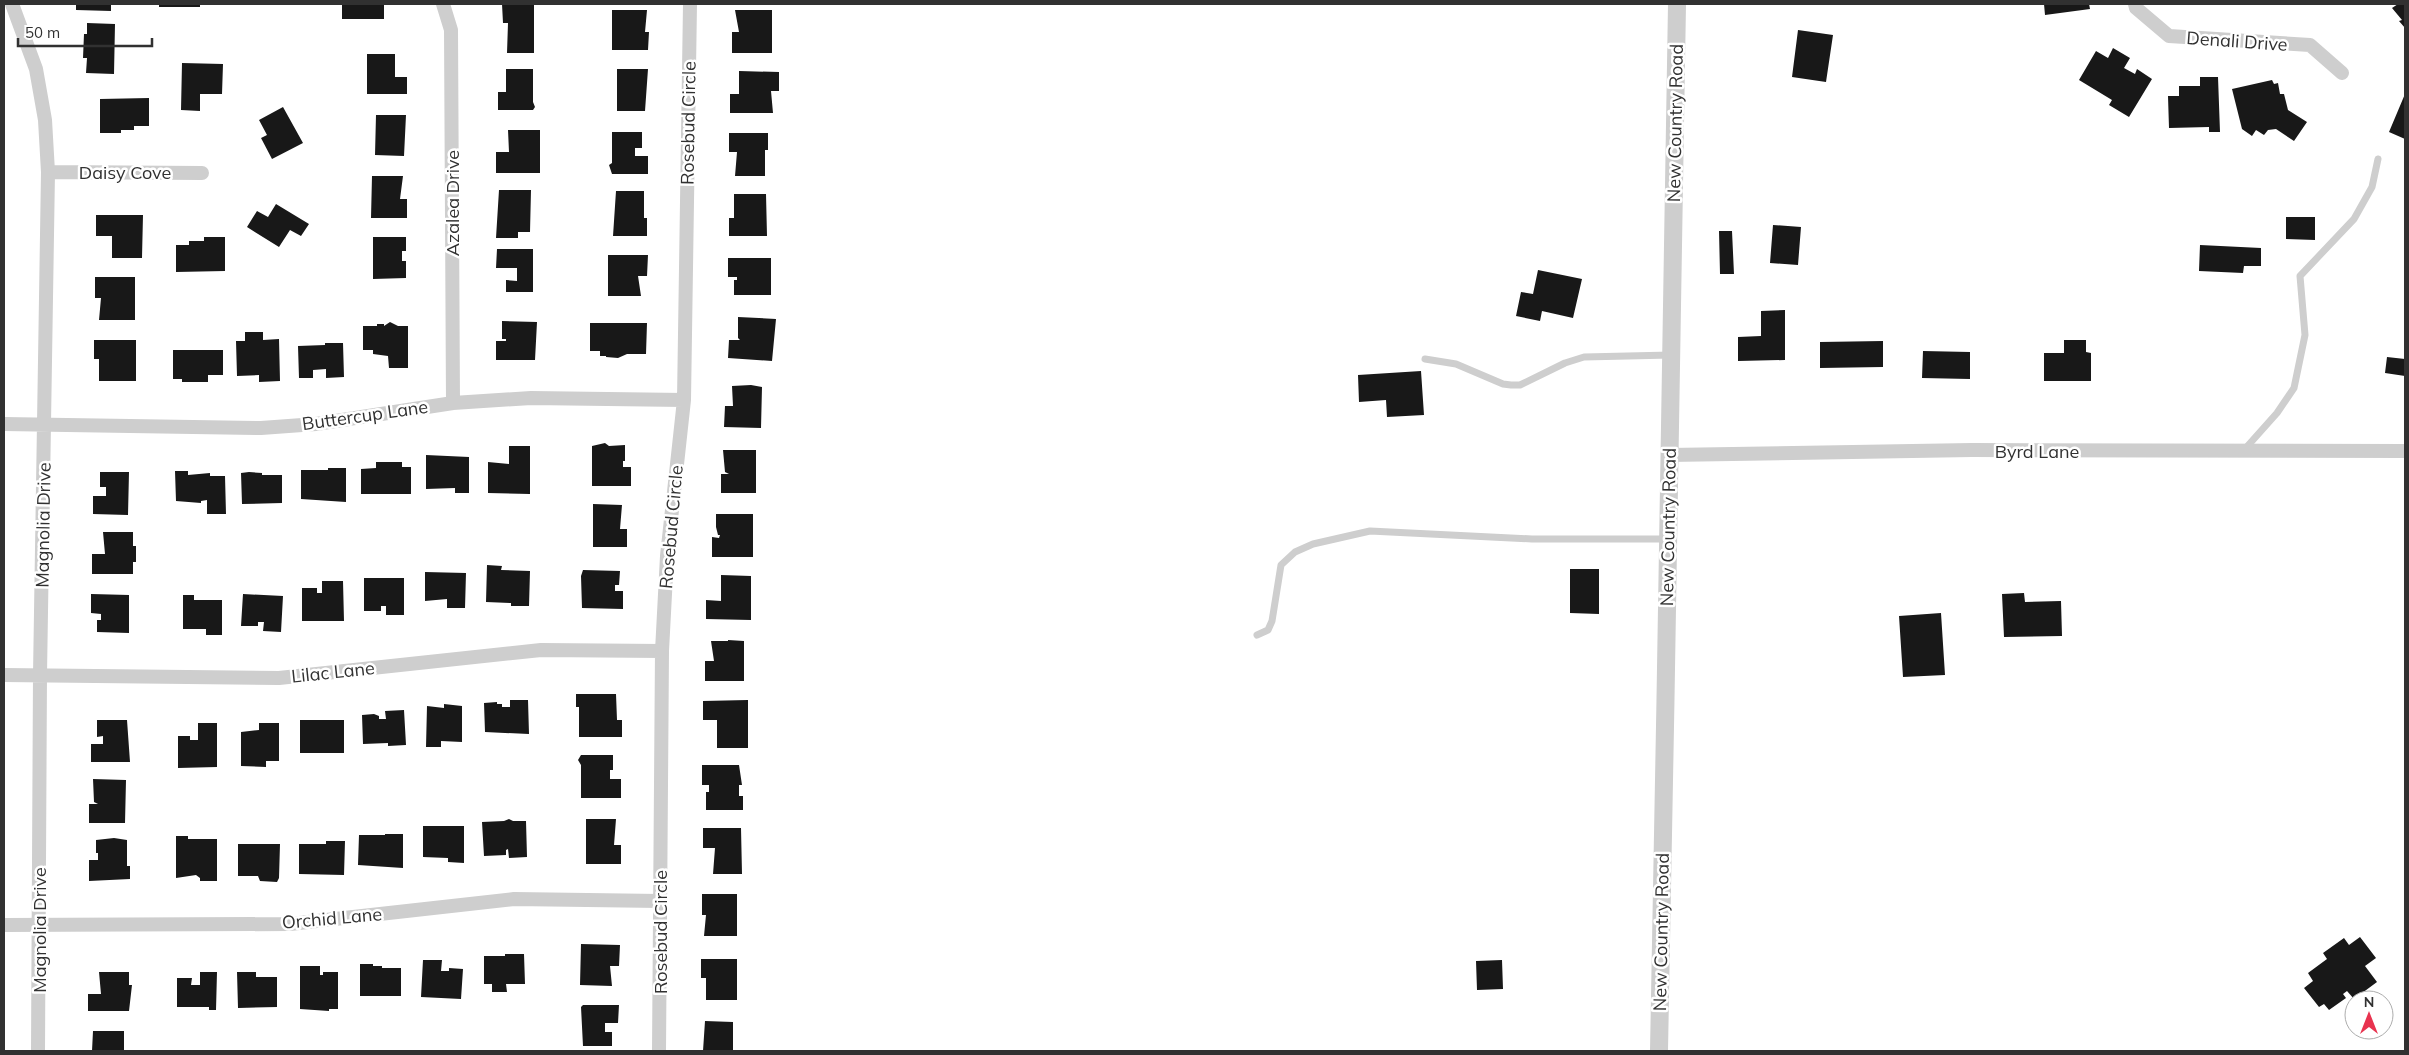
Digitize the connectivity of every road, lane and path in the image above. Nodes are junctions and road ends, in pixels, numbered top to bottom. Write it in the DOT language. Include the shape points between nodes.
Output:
graph roads {
  1 [pos="12,4"];
  2 [pos="443,4"];
  3 [pos="690,4"];
  4 [pos="1677,4"];
  5 [pos="2134,4"];
  6 [pos="2342,73"];
  7 [pos="2378,159"];
  8 [pos="48,172"];
  9 [pos="202,173"];
  10 [pos="1673,355"];
  11 [pos="1425,359"];
  12 [pos="684,400"];
  13 [pos="453,403"];
  14 [pos="4,424"];
  15 [pos="45,424"];
  16 [pos="2243,451"];
  17 [pos="2405,451"];
  18 [pos="1669,455"];
  19 [pos="1668,539"];
  20 [pos="1257,635"];
  21 [pos="662,651"];
  22 [pos="4,675"];
  23 [pos="40,675"];
  24 [pos="660,901"];
  25 [pos="4,925"];
  26 [pos="39,926"];
  27 [pos="38,1051"];
  28 [pos="659,1051"];
  29 [pos="1659,1051"];
  1 -- 8 [label="street, Magnolia Drive" via="36,69 45,120"];
  2 -- 13 [label="street, Azalea Drive" via="452,30"];
  3 -- 12 [label="street, Rosebud Circle"];
  4 -- 10 [label="street, New Country Road"];
  5 -- 6 [label="street, Denali Drive" via="2169,36 2310,45"];
  7 -- 16 [label="lane" via="2372,187 2354,219 2300,276 2305,335 2294,388 2278,413"];
  8 -- 9 [label="street, Daisy Cove"];
  8 -- 15 [label="street, Magnolia Drive"];
  10 -- 11 [label="lane" via="1584,357 1520,385 1503,384 1456,364"];
  10 -- 18 [label="street, New Country Road"];
  12 -- 13 [label="street, Buttercup Lane" via="531,398"];
  12 -- 21 [label="street, Rosebud Circle" via="667,556"];
  13 -- 15 [label="street, Buttercup Lane" via="316,424 261,428"];
  14 -- 15 [label="street, Buttercup Lane"];
  15 -- 23 [label="street, Magnolia Drive"];
  16 -- 17 [label="street, Byrd Lane"];
  16 -- 18 [label="street, Byrd Lane" via="1972,450"];
  18 -- 19 [label="street, New Country Road"];
  19 -- 20 [label="lane" via="1532,539 1370,532 1343,536 1313,544 1286,559 1281,565 1272,621 1268,630"];
  19 -- 29 [label="street, New Country Road"];
  21 -- 23 [label="street, Lilac Lane" via="541,650 279,678"];
  21 -- 24 [label="street, Rosebud Circle"];
  22 -- 23 [label="street, Lilac Lane"];
  23 -- 26 [label="street, Magnolia Drive"];
  24 -- 26 [label="street, Orchid Lane" via="514,899 290,924"];
  24 -- 28 [label="street, Rosebud Circle"];
  25 -- 26 [label="street, Orchid Lane"];
  26 -- 27 [label="street, Magnolia Drive"];
}
